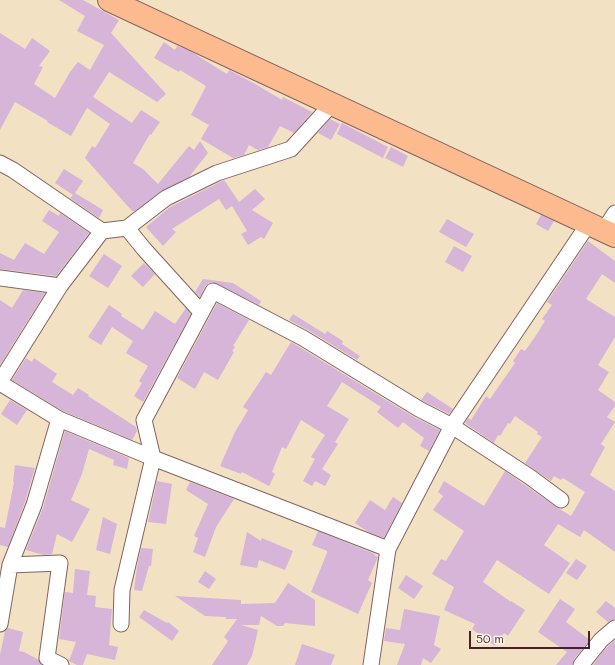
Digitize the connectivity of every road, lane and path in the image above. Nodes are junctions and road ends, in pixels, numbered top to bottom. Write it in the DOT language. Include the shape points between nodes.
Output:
graph roads {
  1 [pos="108,0"];
  2 [pos="332,104"];
  3 [pos="0,163"];
  4 [pos="606,225"];
  5 [pos="127,228"];
  6 [pos="102,231"];
  7 [pos="0,278"];
  8 [pos="60,286"];
  9 [pos="201,312"];
  10 [pos="0,383"];
  11 [pos="59,419"];
  12 [pos="452,426"];
  13 [pos="153,458"];
  14 [pos="560,500"];
  15 [pos="388,549"];
  16 [pos="10,565"];
  17 [pos="0,624"];
  18 [pos="121,624"];
  19 [pos="615,628"];
  20 [pos="61,665"];
  21 [pos="372,665"];
  22 [pos="581,665"];
  1 -- 2 [label="main road"];
  2 -- 4 [label="main road"];
  2 -- 5 [label="street" via="291,148 216,173 166,198"];
  3 -- 6 [label="street"];
  4 -- 12 [label="street"];
  5 -- 6 [label="street"];
  5 -- 9 [label="street"];
  6 -- 8 [label="street"];
  7 -- 8 [label="street"];
  8 -- 10 [label="street"];
  9 -- 12 [label="street" via="213,291 303,338 419,409"];
  9 -- 13 [label="street" via="144,420"];
  10 -- 11 [label="street"];
  11 -- 13 [label="street"];
  11 -- 16 [label="street" via="34,505"];
  12 -- 14 [label="street" via="530,477"];
  12 -- 15 [label="street"];
  13 -- 15 [label="street"];
  13 -- 18 [label="street" via="122,590"];
  15 -- 21 [label="street"];
  16 -- 17 [label="street"];
  16 -- 20 [label="street" via="60,564 47,658"];
  19 -- 22 [label="street" via="601,640"];
}
